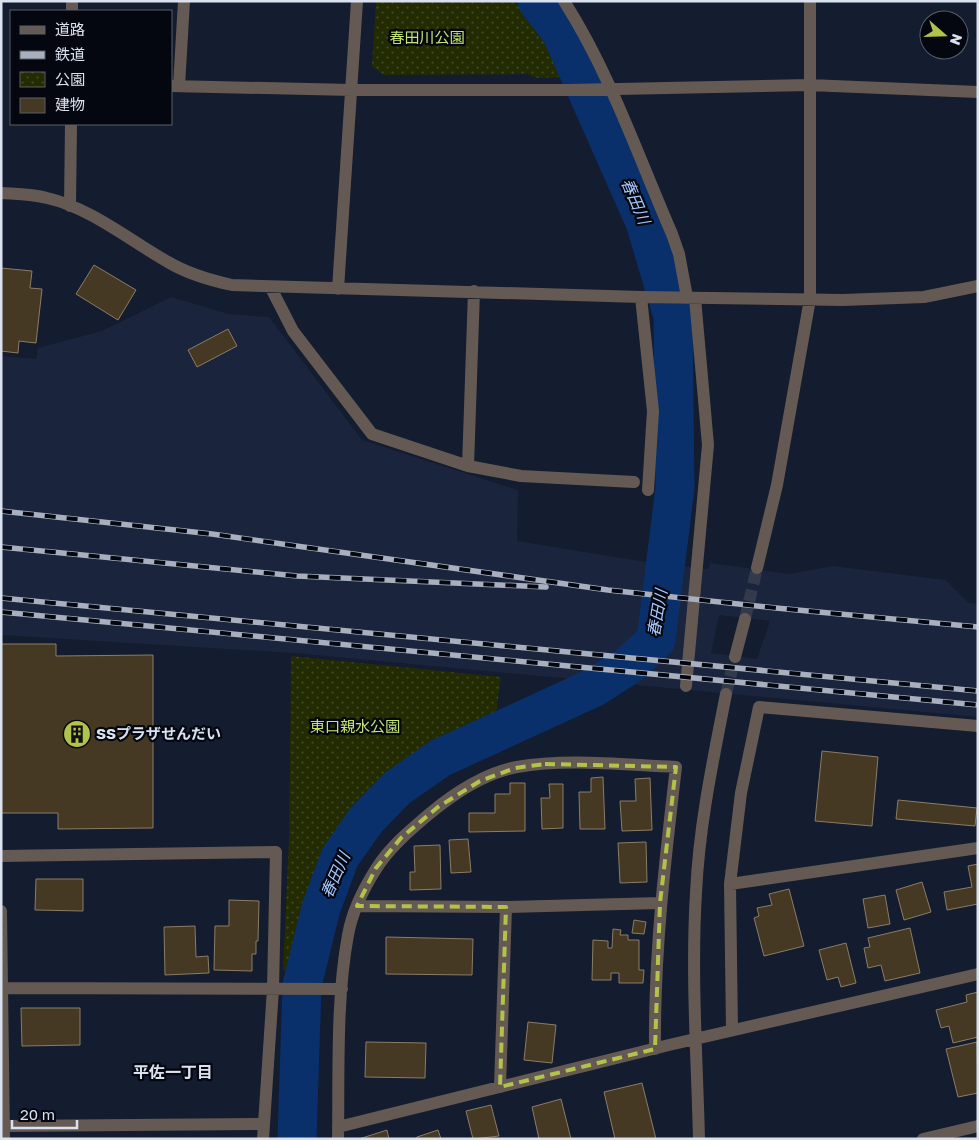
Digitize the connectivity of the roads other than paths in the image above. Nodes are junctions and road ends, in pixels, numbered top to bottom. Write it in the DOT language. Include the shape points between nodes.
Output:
graph roads {
  1 [pos="184,1"];
  2 [pos="357,1"];
  3 [pos="564,1"];
  4 [pos="810,1"];
  5 [pos="809,85"];
  6 [pos="175,86"];
  7 [pos="605,89"];
  8 [pos="352,90"];
  9 [pos="978,92"];
  10 [pos="70,125"];
  11 [pos="1,193"];
  12 [pos="70,206"];
  13 [pos="978,286"];
  14 [pos="270,288"];
  15 [pos="338,289"];
  16 [pos="474,292"];
  17 [pos="645,297"];
  18 [pos="687,298"];
  19 [pos="810,299"];
  20 [pos="468,466"];
  21 [pos="634,482"];
  22 [pos="648,490"];
  23 [pos="758,568"];
  24 [pos="745,619"];
  25 [pos="735,657"];
  26 [pos="686,686"];
  27 [pos="726,694"];
  28 [pos="978,726"];
  29 [pos="978,848"];
  30 [pos="1,856"];
  31 [pos="730,884"];
  32 [pos="660,903"];
  33 [pos="357,906"];
  34 [pos="506,907"];
  35 [pos="1,911"];
  36 [pos="978,974"];
  37 [pos="3,988"];
  38 [pos="279,988"];
  39 [pos="342,989"];
  40 [pos="732,1030"];
  41 [pos="696,1038"];
  42 [pos="655,1049"];
  43 [pos="500,1087"];
  44 [pos="264,1124"];
  45 [pos="978,1126"];
  46 [pos="4,1132"];
  47 [pos="338,1133"];
  48 [pos="263,1139"];
  49 [pos="698,1139"];
  50 [pos="923,1139"];
  1 -- 6 [label="street"];
  2 -- 8 [label="street"];
  3 -- 7 [label="street" via="577,21"];
  4 -- 5 [label="street"];
  5 -- 7 [label="street"];
  5 -- 9 [label="street"];
  5 -- 19 [label="street"];
  6 -- 8 [label="street"];
  7 -- 8 [label="street"];
  7 -- 18 [label="street" via="672,234"];
  8 -- 15 [label="street"];
  10 -- 12 [label="street"];
  11 -- 12 [label="street" via="47,198"];
  12 -- 14 [label="street" via="200,278"];
  13 -- 19 [label="street" via="924,297"];
  14 -- 15 [label="street"];
  14 -- 20 [label="street" via="293,331 372,434"];
  15 -- 16 [label="street"];
  16 -- 17 [label="street"];
  16 -- 20 [label="street"];
  17 -- 18 [label="street"];
  17 -- 22 [label="street" via="653,411"];
  18 -- 19 [label="street"];
  18 -- 26 [label="street" via="708,445"];
  19 -- 23 [label="street" via="777,485"];
  20 -- 21 [label="street" via="521,476"];
  24 -- 25 [label="street"];
  27 -- 41 [label="street" via="711,772 696,892"];
  28 -- 31 [label="street" via="759,707 741,793"];
  29 -- 31 [label="street"];
  30 -- 38 [label="street" via="276,852"];
  31 -- 40 [label="street"];
  32 -- 33 [label="street" via="676,766 545,764 515,768 480,780 438,806 401,838 376,868"];
  32 -- 34 [label="street"];
  32 -- 42 [label="street" via="654,987"];
  33 -- 34 [label="street"];
  33 -- 39 [label="street" via="348,934"];
  34 -- 43 [label="street"];
  35 -- 37 [label="street"];
  36 -- 40 [label="street"];
  37 -- 38 [label="street"];
  37 -- 46 [label="street"];
  38 -- 39 [label="street"];
  38 -- 44 [label="street"];
  39 -- 47 [label="street"];
  40 -- 41 [label="street"];
  41 -- 42 [label="street"];
  41 -- 49 [label="street"];
  42 -- 43 [label="street"];
  43 -- 47 [label="street"];
  44 -- 46 [label="street"];
  44 -- 48 [label="street"];
  45 -- 50 [label="street"];
}
